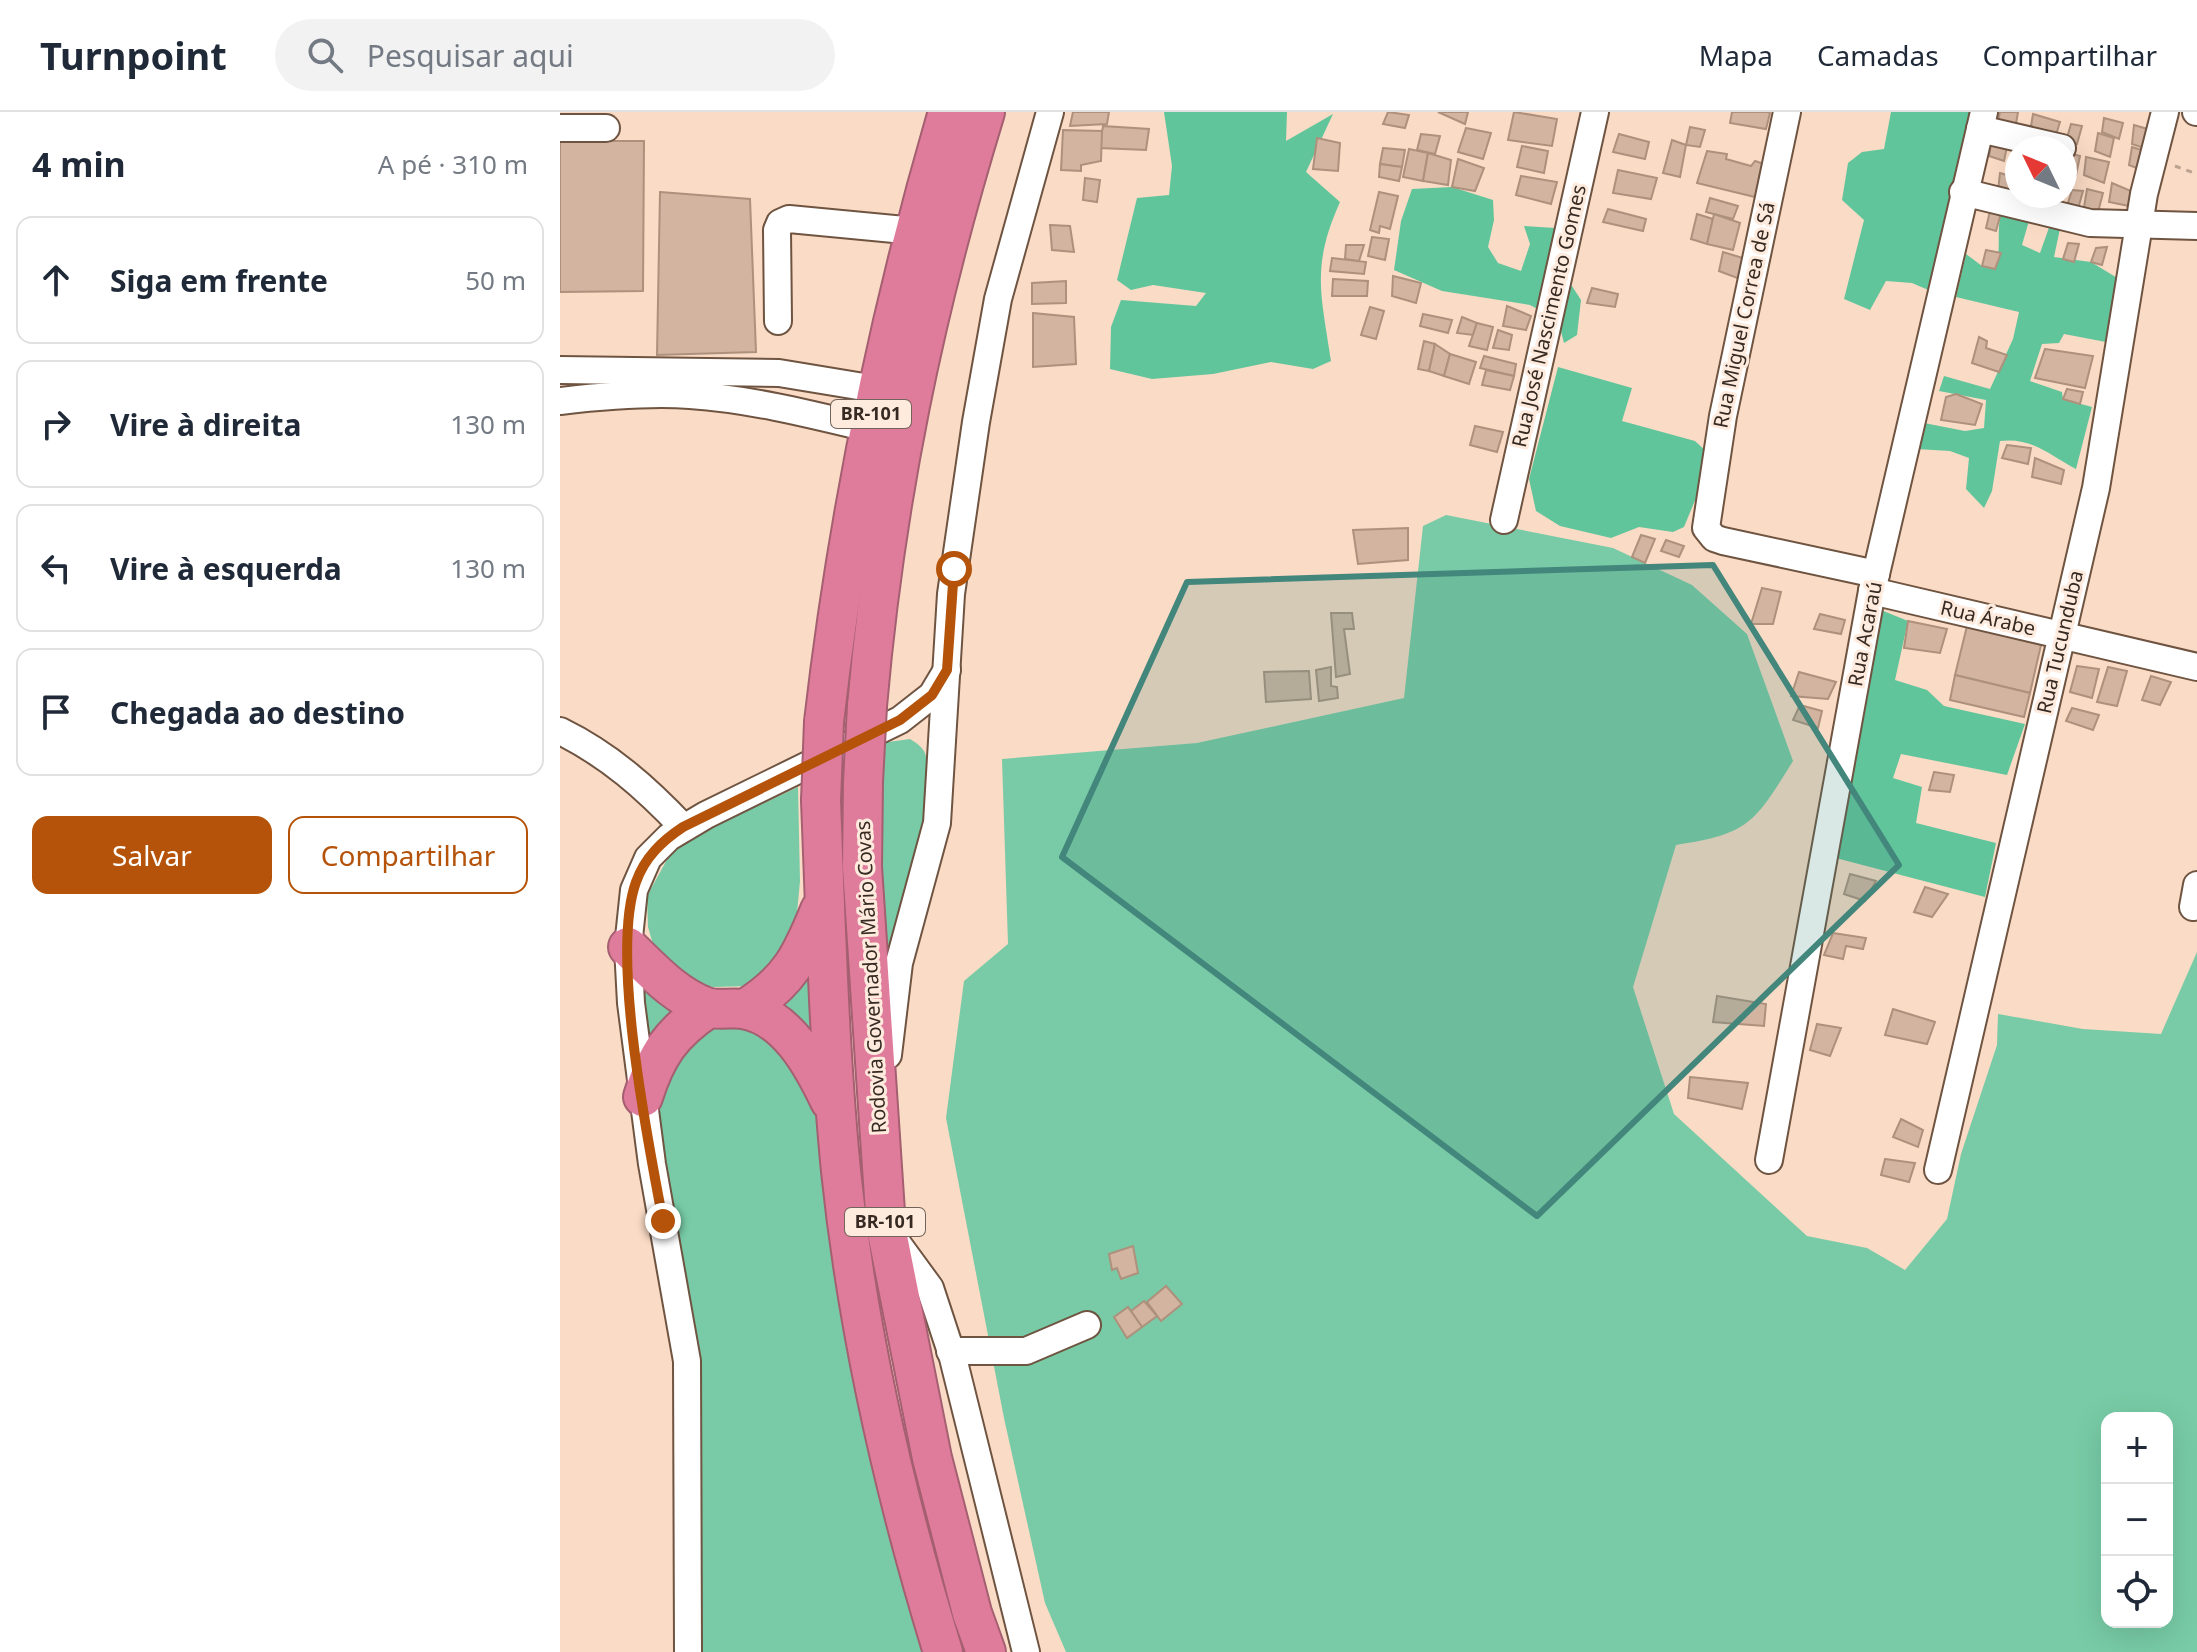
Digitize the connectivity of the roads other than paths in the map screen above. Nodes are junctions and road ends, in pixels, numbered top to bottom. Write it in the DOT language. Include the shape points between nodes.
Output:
graph roads {
  1 [pos="948,112"];
  2 [pos="985,112"];
  3 [pos="1050,112"];
  4 [pos="1595,112"];
  5 [pos="1787,112"];
  6 [pos="2165,112"];
  7 [pos="1982,121"];
  8 [pos="560,128"];
  9 [pos="606,128"];
  10 [pos="2026,136"];
  11 [pos="1963,192"];
  12 [pos="2140,224"];
  13 [pos="2197,226"];
  14 [pos="915,231"];
  15 [pos="778,321"];
  16 [pos="560,370"];
  17 [pos="876,389"];
  18 [pos="560,401"];
  19 [pos="868,428"];
  20 [pos="1705,518"];
  21 [pos="1504,520"];
  22 [pos="1874,583"];
  23 [pos="2061,635"];
  24 [pos="2197,667"];
  25 [pos="947,670"];
  26 [pos="883,713"];
  27 [pos="560,731"];
  28 [pos="942,745"];
  29 [pos="683,827"];
  30 [pos="824,900"];
  31 [pos="628,947"];
  32 [pos="708,1008"];
  33 [pos="745,1009"];
  34 [pos="643,1097"];
  35 [pos="836,1114"];
  36 [pos="880,1147"];
  37 [pos="1769,1160"];
  38 [pos="1938,1170"];
  39 [pos="886,1227"];
  40 [pos="1087,1325"];
  41 [pos="950,1351"];
  42 [pos="688,1652"];
  43 [pos="943,1652"];
  44 [pos="986,1652"];
  45 [pos="1026,1652"];
  1 -- 14 [label="highway, Rodovia Governador Mário Covas / BR-101"];
  2 -- 26 [label="highway, Rodovia Governador Mário Covas / BR-101" via="910,390 880,565"];
  3 -- 25 [label="street" via="998,299 954,569"];
  4 -- 21 [label="street, Rua José Nascimento Gomes"];
  5 -- 20 [label="street, Rua Miguel Correa de Sá"];
  6 -- 12 [label="street, Rua Tucunduba"];
  7 -- 10 [label="street"];
  7 -- 11 [label="street, Rua Acaraú"];
  8 -- 9 [label="street"];
  11 -- 12 [label="street" via="2068,219"];
  11 -- 22 [label="street, Rua Acaraú"];
  12 -- 13 [label="street"];
  12 -- 23 [label="street, Rua Tucunduba" via="2096,488"];
  14 -- 15 [label="street" via="789,219 780,223"];
  14 -- 17 [label="highway, Rodovia Governador Mário Covas / BR-101"];
  16 -- 17 [label="street" via="779,373"];
  17 -- 19 [label="highway, Rodovia Governador Mário Covas / BR-101"];
  18 -- 19 [label="street" via="624,394 691,395 783,408"];
  19 -- 30 [label="highway, Rodovia Governador Mário Covas / BR-101, bridge" via="824,722"];
  20 -- 22 [label="street, Rua Árabe" via="1709,534 1723,541"];
  22 -- 23 [label="street, Rua Árabe"];
  22 -- 37 [label="street, Rua Acaraú"];
  23 -- 24 [label="street, Rua Árabe"];
  23 -- 38 [label="street, Rua Tucunduba"];
  25 -- 26 [label="street" via="932,695"];
  25 -- 28 [label="street"];
  26 -- 28 [label="street" via="930,732"];
  26 -- 29 [label="street"];
  26 -- 36 [label="highway, Rodovia Governador Mário Covas / BR-101, bridge" via="863,782 862,867"];
  27 -- 29 [label="street" via="598,749"];
  28 -- 36 [label="street" via="937,823 899,963"];
  29 -- 31 [label="street" via="654,850 641,871 632,898"];
  30 -- 33 [label="highway" via="789,975"];
  30 -- 35 [label="highway, Rodovia Governador Mário Covas / BR-101"];
  31 -- 32 [label="highway" via="665,983"];
  31 -- 34 [label="street"];
  32 -- 33 [label="highway"];
  32 -- 34 [label="highway" via="663,1047"];
  33 -- 35 [label="highway" via="774,1023 795,1043 815,1069"];
  34 -- 42 [label="street" via="685,1332"];
  35 -- 43 [label="highway, Rodovia Governador Mário Covas / BR-101" via="859,1299 892,1466"];
  36 -- 39 [label="highway, Rodovia Governador Mário Covas / BR-101"];
  39 -- 41 [label="street" via="930,1288"];
  39 -- 44 [label="highway, Rodovia Governador Mário Covas / BR-101" via="932,1458"];
  40 -- 41 [label="street" via="1026,1351"];
  41 -- 45 [label="street"];
}
